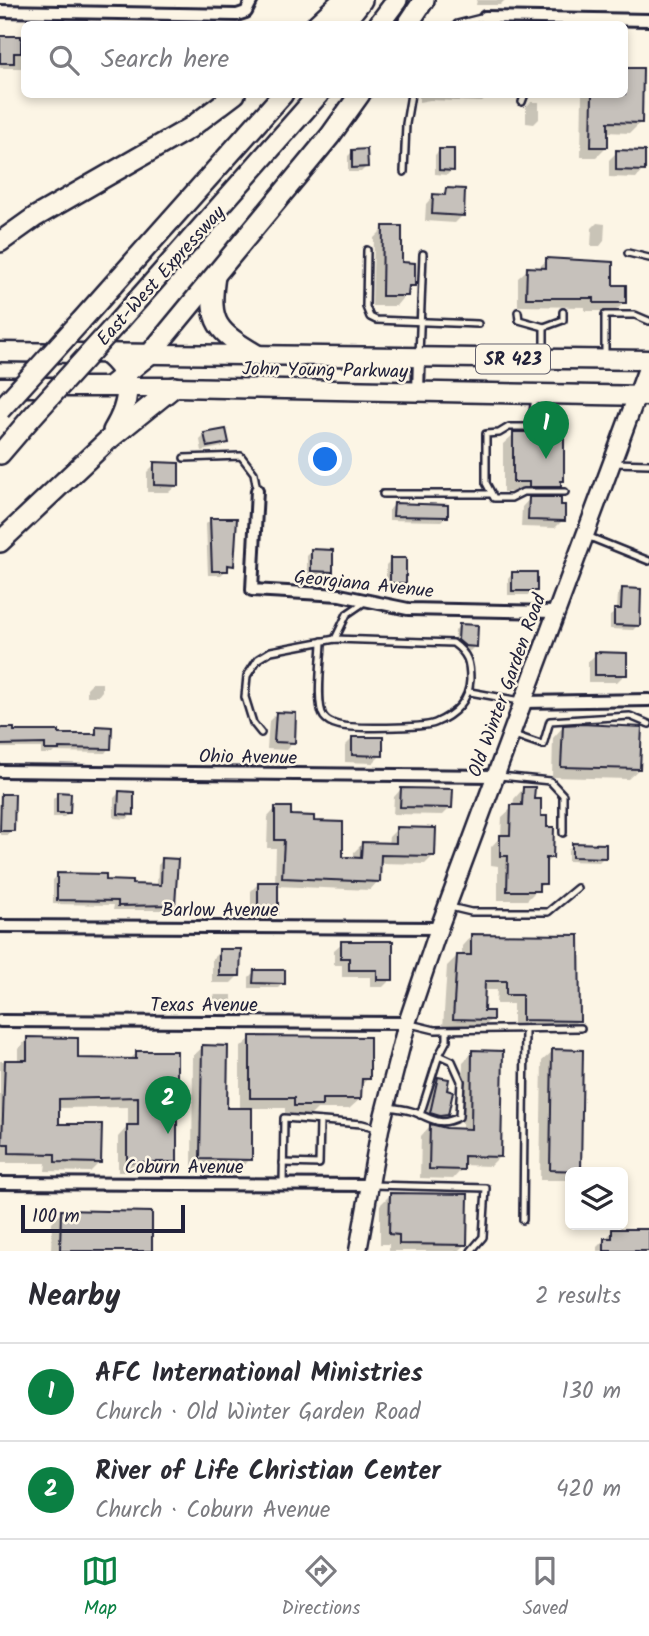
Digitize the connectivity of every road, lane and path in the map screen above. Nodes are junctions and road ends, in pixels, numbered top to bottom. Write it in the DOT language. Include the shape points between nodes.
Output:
graph roads {
  1 [pos="252,0"];
  2 [pos="343,0"];
  3 [pos="362,0"];
  4 [pos="397,0"];
  5 [pos="424,0"];
  6 [pos="92,6"];
  7 [pos="0,11"];
  8 [pos="485,18"];
  9 [pos="649,20"];
  10 [pos="320,21"];
  11 [pos="345,21"];
  12 [pos="381,21"];
  13 [pos="410,21"];
  14 [pos="471,21"];
  15 [pos="531,21"];
  16 [pos="628,22"];
  17 [pos="230,98"];
  18 [pos="279,98"];
  19 [pos="315,98"];
  20 [pos="357,98"];
  21 [pos="410,98"];
  22 [pos="524,98"];
  23 [pos="522,102"];
  24 [pos="404,172"];
  25 [pos="0,242"];
  26 [pos="368,250"];
  27 [pos="628,253"];
  28 [pos="424,254"];
  29 [pos="649,258"];
  30 [pos="215,274"];
  31 [pos="519,312"];
  32 [pos="563,312"];
  33 [pos="649,321"];
  34 [pos="421,322"];
  35 [pos="478,324"];
  36 [pos="544,327"];
  37 [pos="0,352"];
  38 [pos="105,353"];
  39 [pos="150,354"];
  40 [pos="257,355"];
  41 [pos="419,358"];
  42 [pos="544,359"];
  43 [pos="605,359"];
  44 [pos="649,361"];
  45 [pos="120,382"];
  46 [pos="0,387"];
  47 [pos="174,387"];
  48 [pos="418,392"];
  49 [pos="535,394"];
  50 [pos="643,396"];
  51 [pos="0,410"];
  52 [pos="107,441"];
  53 [pos="0,454"];
  54 [pos="184,458"];
  55 [pos="611,463"];
  56 [pos="649,464"];
  57 [pos="257,490"];
  58 [pos="565,492"];
  59 [pos="383,494"];
  60 [pos="491,494"];
  61 [pos="584,534"];
  62 [pos="0,542"];
  63 [pos="649,561"];
  64 [pos="366,601"];
  65 [pos="555,612"];
  66 [pos="335,639"];
  67 [pos="322,641"];
  68 [pos="470,692"];
  69 [pos="592,701"];
  70 [pos="649,701"];
  71 [pos="523,702"];
  72 [pos="594,718"];
  73 [pos="649,724"];
  74 [pos="261,733"];
  75 [pos="511,734"];
  76 [pos="0,771"];
  77 [pos="496,776"];
  78 [pos="563,832"];
  79 [pos="577,888"];
  80 [pos="447,907"];
  81 [pos="0,926"];
  82 [pos="439,928"];
  83 [pos="0,1020"];
  84 [pos="407,1023"];
  85 [pos="581,1028"];
  86 [pos="525,1029"];
  87 [pos="447,1030"];
  88 [pos="439,1055"];
  89 [pos="385,1106"];
  90 [pos="420,1115"];
  91 [pos="320,1121"];
  92 [pos="380,1129"];
  93 [pos="283,1163"];
  94 [pos="0,1183"];
  95 [pos="283,1184"];
  96 [pos="369,1185"];
  97 [pos="523,1220"];
  98 [pos="361,1250"];
  99 [pos="471,1251"];
  1 -- 6 [label="street" via="246,12 237,15"];
  2 -- 10 [label="highway"];
  3 -- 11 [label="highway"];
  4 -- 12 [label="highway"];
  5 -- 13 [label="highway"];
  6 -- 7 [label="street"];
  8 -- 14 [label="lane"];
  8 -- 15 [label="street"];
  9 -- 16 [label="street"];
  17 -- 25 [label="highway" via="190,128"];
  18 -- 51 [label="highway, East-West Expressway, bridge"];
  19 -- 53 [label="highway, East-West Expressway, bridge"];
  20 -- 30 [label="highway"];
  21 -- 24 [label="lane"];
  22 -- 23 [label="lane"];
  26 -- 34 [label="lane" via="366,307 370,317"];
  27 -- 29 [label="lane"];
  28 -- 34 [label="lane"];
  30 -- 39 [label="highway"];
  30 -- 40 [label="highway" via="211,302 215,319 227,335"];
  31 -- 36 [label="lane" via="519,320"];
  32 -- 36 [label="lane" via="563,320"];
  33 -- 43 [label="lane" via="635,315 605,315"];
  34 -- 35 [label="lane"];
  34 -- 41 [label="lane"];
  36 -- 42 [label="lane"];
  37 -- 38 [label="main road, John Young Parkway / SR 423"];
  38 -- 39 [label="main road, John Young Parkway / SR 423"];
  38 -- 45 [label="highway" via="117,362"];
  39 -- 40 [label="main road, John Young Parkway / SR 423"];
  39 -- 45 [label="highway"];
  40 -- 41 [label="main road, John Young Parkway / SR 423"];
  41 -- 42 [label="main road, John Young Parkway / SR 423"];
  41 -- 48 [label="street"];
  42 -- 43 [label="main road, John Young Parkway / SR 423"];
  43 -- 44 [label="main road, John Young Parkway / SR 423"];
  44 -- 50 [label="main road, Old Winter Garden Road"];
  45 -- 46 [label="main road, John Young Parkway / SR 423"];
  45 -- 47 [label="main road, John Young Parkway / SR 423"];
  45 -- 52 [label="highway" via="122,415"];
  47 -- 48 [label="main road, John Young Parkway / SR 423"];
  47 -- 52 [label="highway"];
  48 -- 49 [label="main road, John Young Parkway / SR 423"];
  49 -- 50 [label="main road, John Young Parkway / SR 423"];
  49 -- 60 [label="lane" via="531,427 509,427 484,438"];
  50 -- 55 [label="main road, Old Winter Garden Road"];
  52 -- 62 [label="highway"];
  54 -- 57 [label="lane" via="241,456 254,473"];
  55 -- 56 [label="lane"];
  55 -- 61 [label="main road, Old Winter Garden Road"];
  57 -- 64 [label="street, Georgiana Avenue" via="252,590"];
  58 -- 60 [label="lane" via="523,492 511,498"];
  59 -- 60 [label="lane"];
  61 -- 63 [label="lane"];
  61 -- 65 [label="main road, Old Winter Garden Road"];
  64 -- 65 [label="street, Georgiana Avenue" via="408,609"];
  64 -- 66 [label="lane" via="347,614"];
  65 -- 71 [label="main road, Old Winter Garden Road"];
  66 -- 67 [label="lane"];
  66 -- 68 [label="lane" via="453,643 470,662"];
  67 -- 68 [label="lane" via="320,707 335,725 432,725 454,712"];
  67 -- 74 [label="lane" via="271,651 258,659 247,676 245,697"];
  68 -- 71 [label="lane"];
  69 -- 70 [label="street"];
  69 -- 71 [label="street"];
  69 -- 72 [label="lane"];
  71 -- 75 [label="main road, Old Winter Garden Road"];
  72 -- 73 [label="lane" via="630,716"];
  72 -- 75 [label="lane" via="550,721 542,745"];
  75 -- 77 [label="main road, Old Winter Garden Road"];
  76 -- 77 [label="street, Ohio Avenue"];
  77 -- 78 [label="lane" via="550,780 563,795"];
  77 -- 80 [label="main road, Old Winter Garden Road"];
  79 -- 80 [label="lane" via="548,912 471,912"];
  80 -- 82 [label="main road, Old Winter Garden Road"];
  81 -- 82 [label="street, Barlow Avenue"];
  82 -- 84 [label="main road, Old Winter Garden Road"];
  83 -- 84 [label="street, Texas Avenue"];
  84 -- 87 [label="lane"];
  84 -- 89 [label="main road, Old Winter Garden Road"];
  85 -- 86 [label="lane"];
  86 -- 87 [label="lane"];
  86 -- 97 [label="lane"];
  87 -- 88 [label="lane"];
  88 -- 90 [label="lane"];
  88 -- 90 [label="lane" via="452,1061 461,1082 459,1117 448,1123"];
  89 -- 90 [label="lane"];
  89 -- 92 [label="main road, Old Winter Garden Road"];
  91 -- 92 [label="lane"];
  91 -- 93 [label="lane" via="319,1164"];
  91 -- 93 [label="lane" via="284,1118"];
  92 -- 96 [label="main road, Old Winter Garden Road"];
  93 -- 95 [label="lane"];
  94 -- 95 [label="street, Coburn Avenue"];
  95 -- 96 [label="street, Coburn Avenue"];
  96 -- 98 [label="main road, Old Winter Garden Road"];
  96 -- 99 [label="lane" via="486,1188 483,1237"];
}
